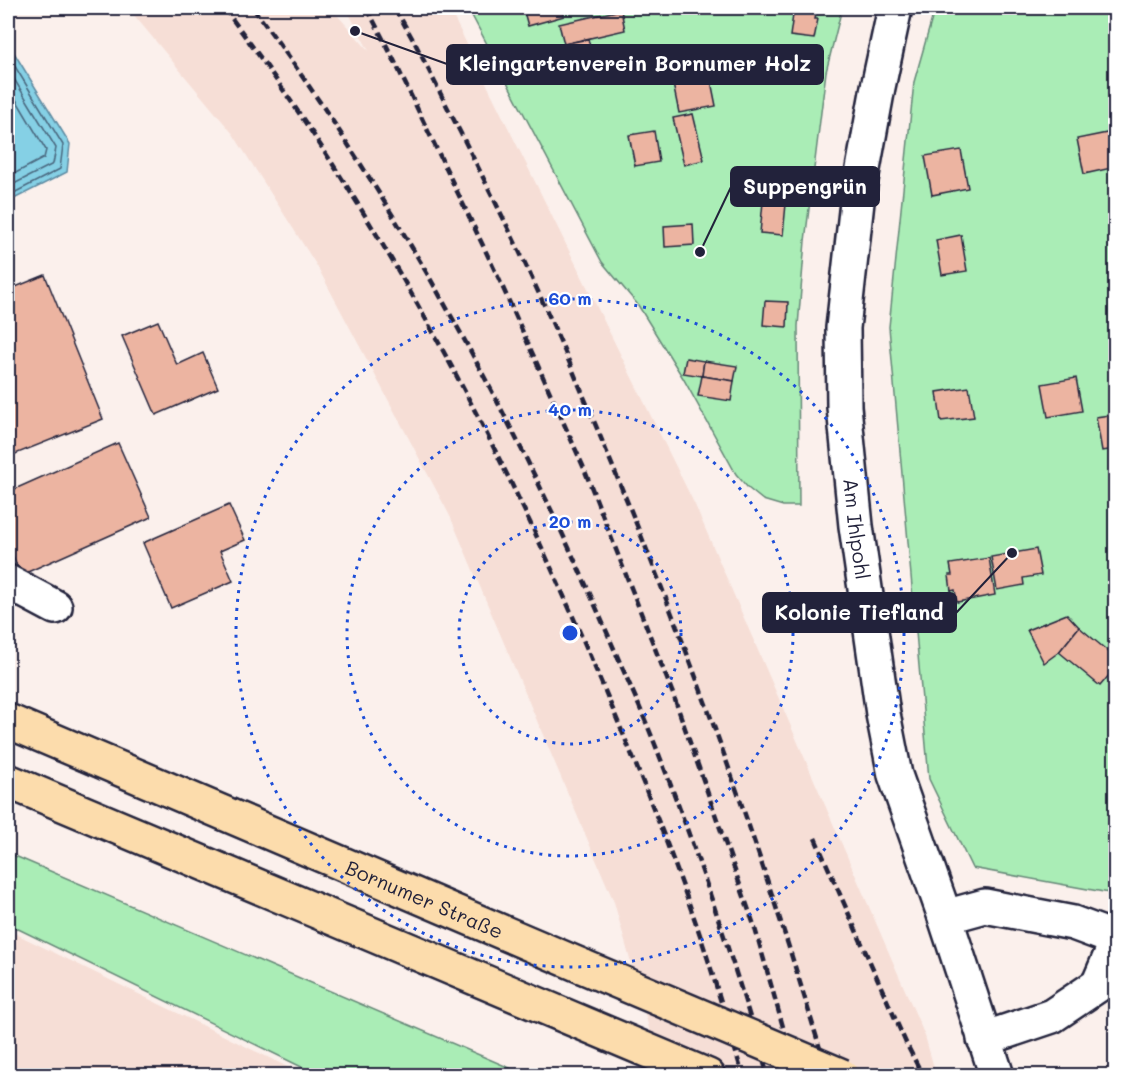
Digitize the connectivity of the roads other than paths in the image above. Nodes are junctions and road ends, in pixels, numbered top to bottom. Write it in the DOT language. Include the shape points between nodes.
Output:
graph roads {
  1 [pos="895,8"];
  2 [pos="8,582"];
  3 [pos="55,607"];
  4 [pos="8,721"];
  5 [pos="8,781"];
  6 [pos="945,917"];
  7 [pos="1116,939"];
  8 [pos="1116,944"];
  9 [pos="984,1039"];
  10 [pos="708,1076"];
  11 [pos="842,1076"];
  12 [pos="997,1076"];
  1 -- 6 [label="lane, Am Ihlpohl" via="857,202 843,328 844,407 856,526 895,775"];
  2 -- 3 [label="lane"];
  4 -- 11 [label="main road, Bornumer Straße, bridge"];
  5 -- 10 [label="main road"];
  6 -- 7 [label="lane" via="985,906 1073,923"];
  6 -- 9 [label="lane, Am Ihlpohl"];
  8 -- 9 [label="lane" via="1098,985 1052,1016"];
  9 -- 12 [label="lane, Am Ihlpohl"];
}
